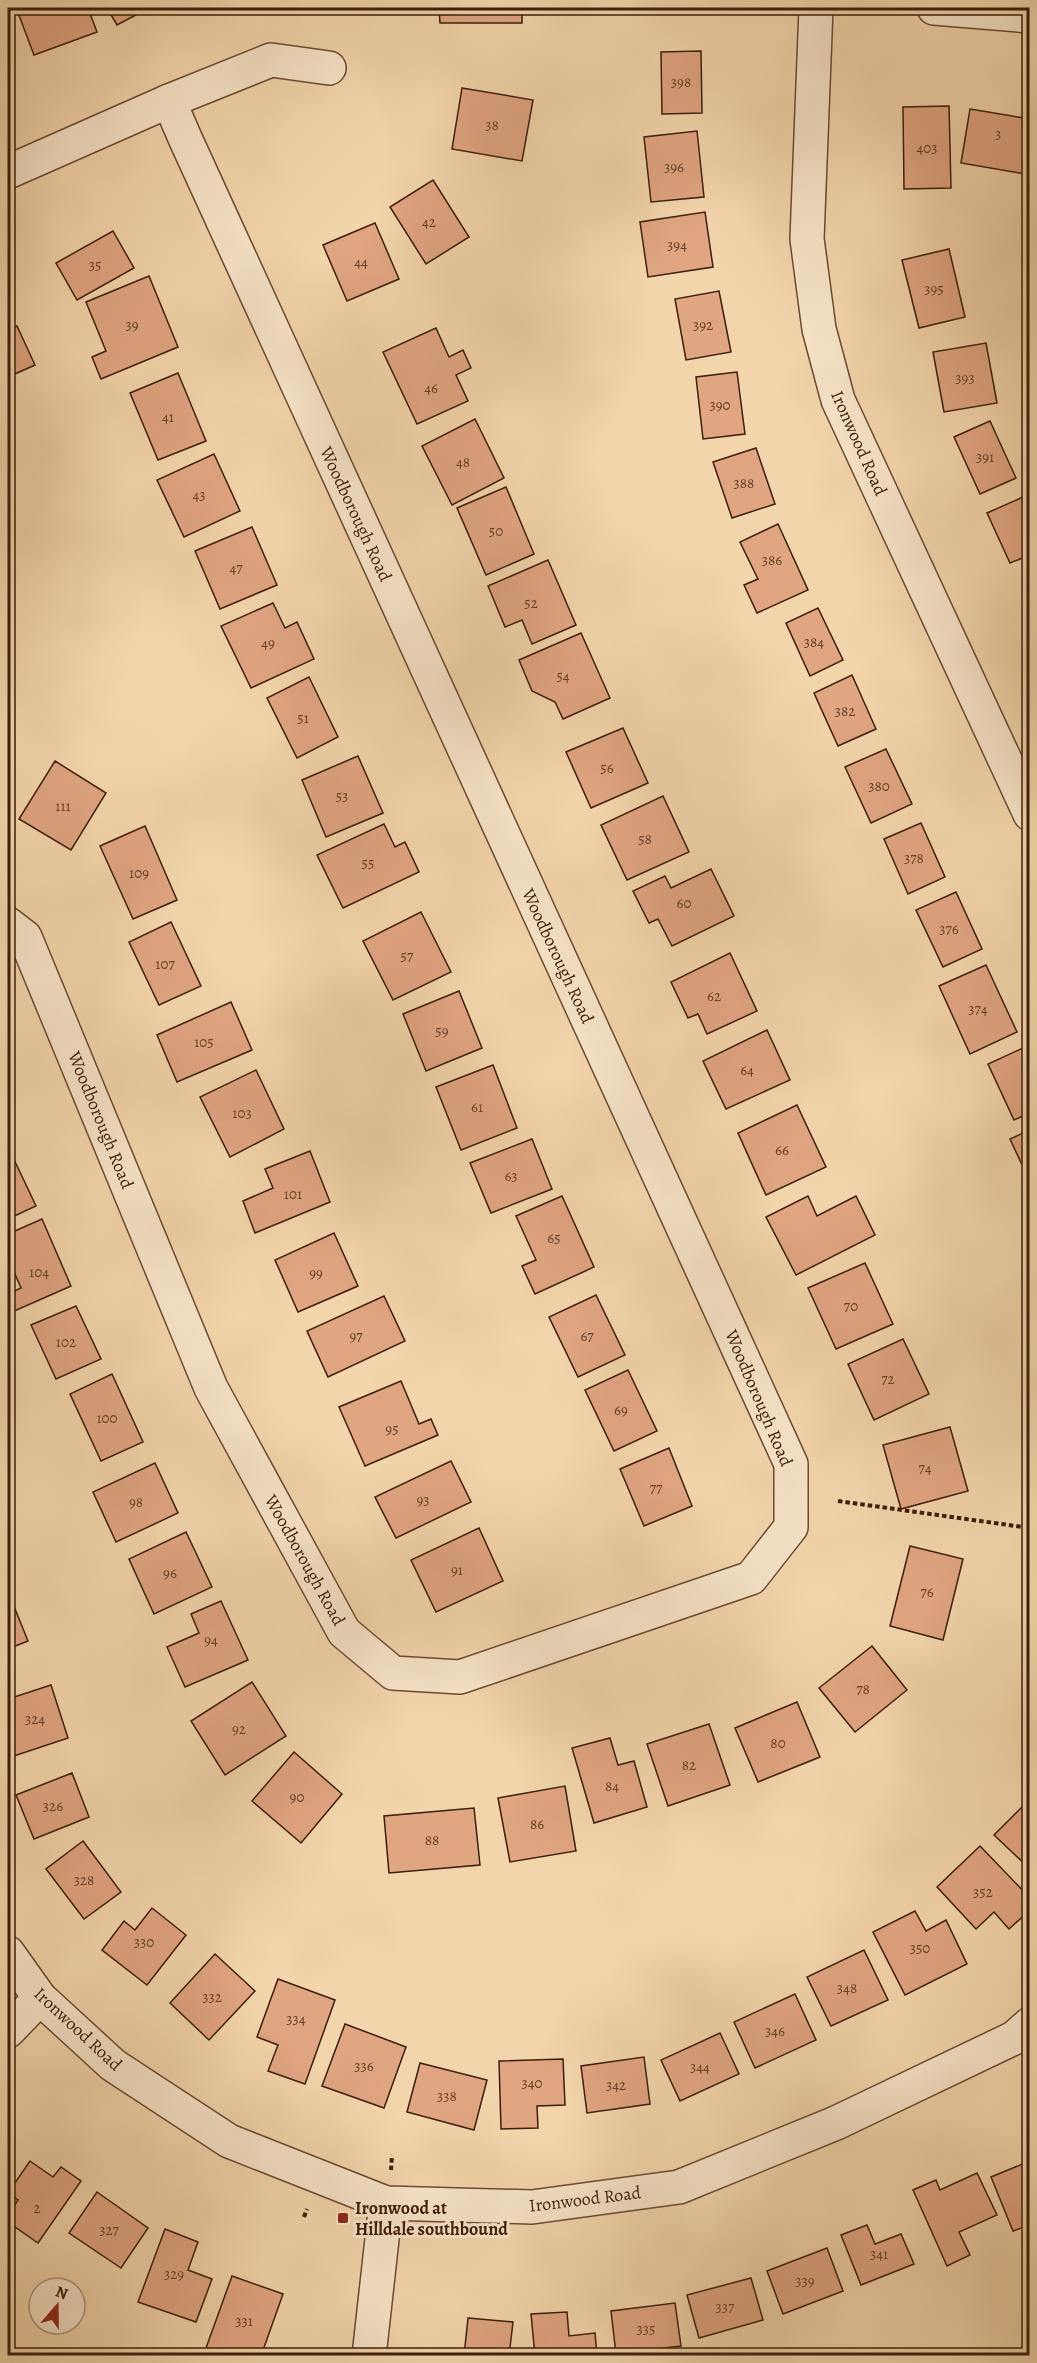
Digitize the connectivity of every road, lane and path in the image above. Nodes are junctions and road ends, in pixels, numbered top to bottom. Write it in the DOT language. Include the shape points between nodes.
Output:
graph roads {
  1 [pos="816,8"];
  2 [pos="934,8"];
  3 [pos="1029,16"];
  4 [pos="329,68"];
  5 [pos="170,100"];
  6 [pos="8,171"];
  7 [pos="1029,814"];
  8 [pos="8,924"];
  9 [pos="837,1501"];
  10 [pos="1029,1528"];
  11 [pos="8,1953"];
  12 [pos="40,1998"];
  13 [pos="1029,2024"];
  14 [pos="8,2031"];
  15 [pos="386,2203"];
  16 [pos="369,2355"];
  1 -- 7 [label="street, Ironwood Road" via="807,239 819,329 838,400"];
  2 -- 3 [label="street"];
  4 -- 5 [label="street" via="271,60"];
  5 -- 6 [label="street"];
  5 -- 8 [label="street, Woodborough Road" via="204,182 791,1464 791,1527 751,1578 460,1677 393,1673 344,1632 211,1388 25,937"];
  9 -- 10 [label="path"];
  11 -- 12 [label="street, Ironwood Road"];
  12 -- 14 [label="street"];
  12 -- 15 [label="street, Ironwood Road" via="112,2065 229,2141"];
  13 -- 15 [label="street, Ironwood Road" via="1014,2038 836,2123 679,2187 532,2207"];
  15 -- 16 [label="street"];
}
